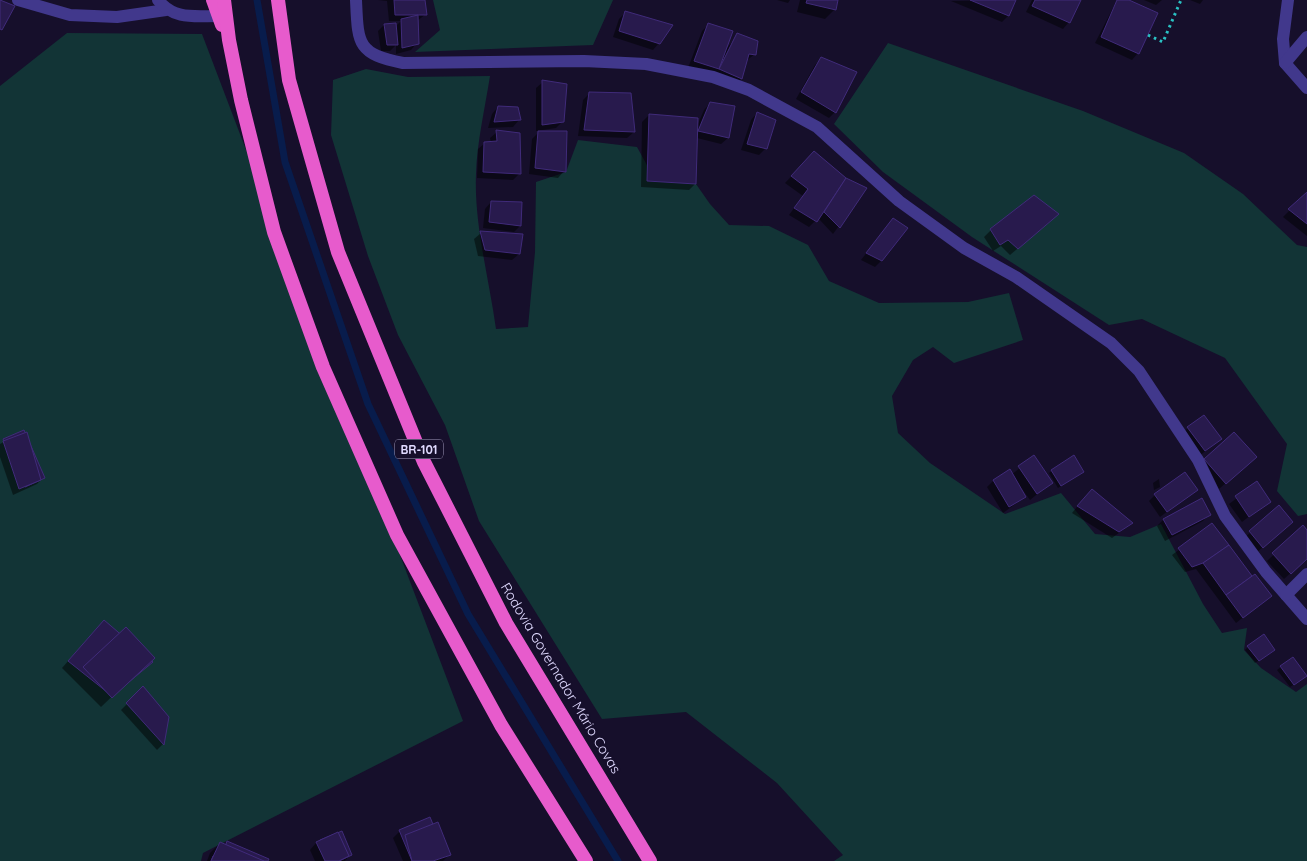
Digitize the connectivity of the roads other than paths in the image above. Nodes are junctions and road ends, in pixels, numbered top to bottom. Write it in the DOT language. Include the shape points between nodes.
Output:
graph roads {
  1 [pos="18,0"];
  2 [pos="158,0"];
  3 [pos="213,0"];
  4 [pos="224,0"];
  5 [pos="356,0"];
  6 [pos="1288,0"];
  7 [pos="280,3"];
  8 [pos="166,10"];
  9 [pos="218,16"];
  10 [pos="1307,37"];
  11 [pos="229,40"];
  12 [pos="1285,63"];
  13 [pos="1307,88"];
  14 [pos="1307,574"];
  15 [pos="1286,595"];
  16 [pos="1307,618"];
  17 [pos="586,861"];
  18 [pos="650,861"];
  1 -- 8 [label="street" via="70,14 117,17"];
  2 -- 8 [label="street"];
  3 -- 9 [label="highway"];
  4 -- 11 [label="highway"];
  5 -- 15 [label="street" via="358,31 363,46 378,58 403,63 584,61 646,64 713,77 749,90 817,127 899,201 964,248 1016,277 1111,343 1139,371 1198,460 1225,516"];
  6 -- 12 [label="street" via="1283,39"];
  7 -- 18 [label="highway, Rodovia Governador Mário Covas / BR-101" via="289,80 338,252 424,462 506,623"];
  8 -- 9 [label="street" via="189,16"];
  9 -- 11 [label="highway"];
  10 -- 12 [label="street"];
  11 -- 17 [label="highway" via="274,232 323,367 396,535 502,725"];
  12 -- 13 [label="street"];
  14 -- 15 [label="street"];
  15 -- 16 [label="street"];
}
